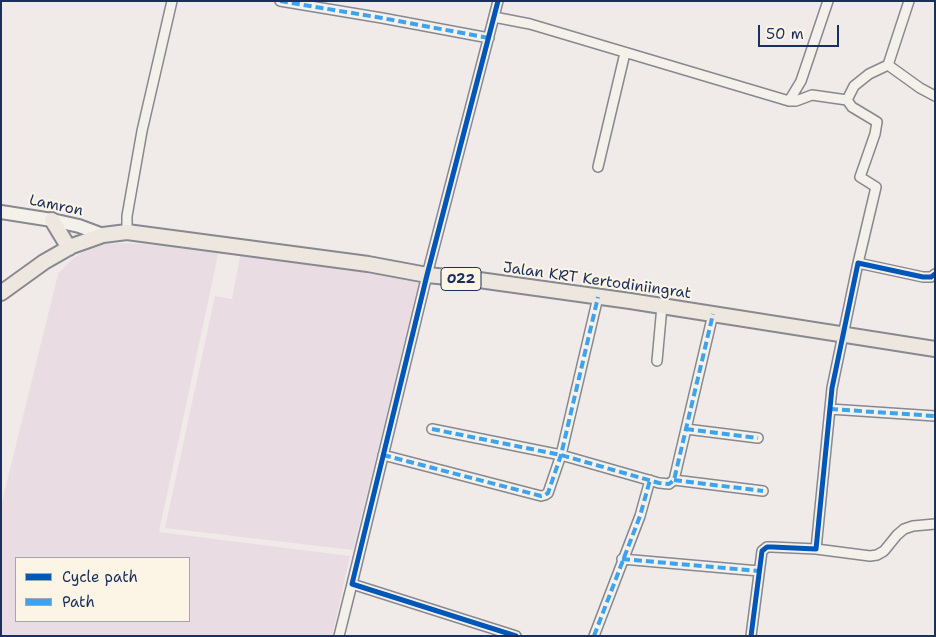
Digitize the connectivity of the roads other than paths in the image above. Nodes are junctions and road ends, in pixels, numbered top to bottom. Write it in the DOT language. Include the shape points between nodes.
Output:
graph roads {
  1 [pos="172,1"];
  2 [pos="280,1"];
  3 [pos="498,1"];
  4 [pos="828,1"];
  5 [pos="910,1"];
  6 [pos="302,3"];
  7 [pos="494,17"];
  8 [pos="488,38"];
  9 [pos="625,53"];
  10 [pos="888,65"];
  11 [pos="935,96"];
  12 [pos="847,100"];
  13 [pos="789,101"];
  14 [pos="598,167"];
  15 [pos="1,212"];
  16 [pos="52,220"];
  17 [pos="127,232"];
  18 [pos="103,235"];
  19 [pos="69,248"];
  20 [pos="858,263"];
  21 [pos="935,274"];
  22 [pos="427,275"];
  23 [pos="1,292"];
  24 [pos="598,297"];
  25 [pos="662,306"];
  26 [pos="713,314"];
  27 [pos="844,335"];
  28 [pos="935,349"];
  29 [pos="657,361"];
  30 [pos="830,409"];
  31 [pos="935,416"];
  32 [pos="432,429"];
  33 [pos="686,429"];
  34 [pos="758,438"];
  35 [pos="383,455"];
  36 [pos="561,455"];
  37 [pos="650,480"];
  38 [pos="674,480"];
  39 [pos="763,491"];
  40 [pos="935,524"];
  41 [pos="816,549"];
  42 [pos="622,559"];
  43 [pos="759,571"];
  44 [pos="352,584"];
  45 [pos="339,636"];
  46 [pos="516,636"];
  47 [pos="594,636"];
  48 [pos="752,636"];
  1 -- 17 [label="street" via="142,131"];
  2 -- 6 [label="street"];
  3 -- 7 [label="street"];
  4 -- 13 [label="street" via="801,80"];
  5 -- 10 [label="street"];
  6 -- 8 [label="street"];
  7 -- 8 [label="street"];
  7 -- 9 [label="street" via="530,24"];
  8 -- 22 [label="street"];
  9 -- 13 [label="street"];
  9 -- 14 [label="street"];
  10 -- 11 [label="street"];
  10 -- 12 [label="street" via="861,80"];
  12 -- 13 [label="street" via="812,96"];
  12 -- 20 [label="street" via="852,108 877,122 860,177 876,187"];
  15 -- 16 [label="street, Lamron"];
  16 -- 18 [label="street, Lamron"];
  16 -- 19 [label="main road"];
  17 -- 18 [label="main road, Jalan KRT Kertodiniingrat / 022"];
  17 -- 22 [label="main road, Jalan KRT Kertodiniingrat / 022" via="368,264"];
  18 -- 19 [label="main road, Jalan KRT Kertodiniingrat / 022"];
  19 -- 23 [label="main road, Jalan KRT Kertodiniingrat / 022"];
  20 -- 21 [label="street" via="923,277"];
  20 -- 27 [label="street"];
  22 -- 24 [label="main road, Jalan KRT Kertodiniingrat / 022"];
  22 -- 35 [label="street"];
  24 -- 25 [label="main road, Jalan KRT Kertodiniingrat / 022"];
  24 -- 36 [label="street"];
  25 -- 26 [label="main road, Jalan KRT Kertodiniingrat / 022"];
  25 -- 29 [label="street"];
  26 -- 27 [label="main road, Jalan KRT Kertodiniingrat / 022"];
  26 -- 33 [label="street"];
  27 -- 28 [label="main road, Jalan KRT Kertodiniingrat / 022"];
  27 -- 30 [label="street"];
  30 -- 31 [label="street"];
  30 -- 41 [label="street"];
  32 -- 36 [label="street"];
  33 -- 34 [label="street"];
  33 -- 38 [label="street"];
  35 -- 36 [label="street" via="541,496 548,493"];
  35 -- 44 [label="street"];
  36 -- 37 [label="street"];
  37 -- 38 [label="street" via="669,484"];
  37 -- 42 [label="street"];
  38 -- 39 [label="street"];
  40 -- 41 [label="street" via="904,529 884,551 870,556"];
  41 -- 43 [label="street" via="766,547"];
  42 -- 43 [label="street"];
  42 -- 47 [label="street"];
  43 -- 48 [label="street"];
  44 -- 45 [label="street"];
  44 -- 46 [label="street"];
}
